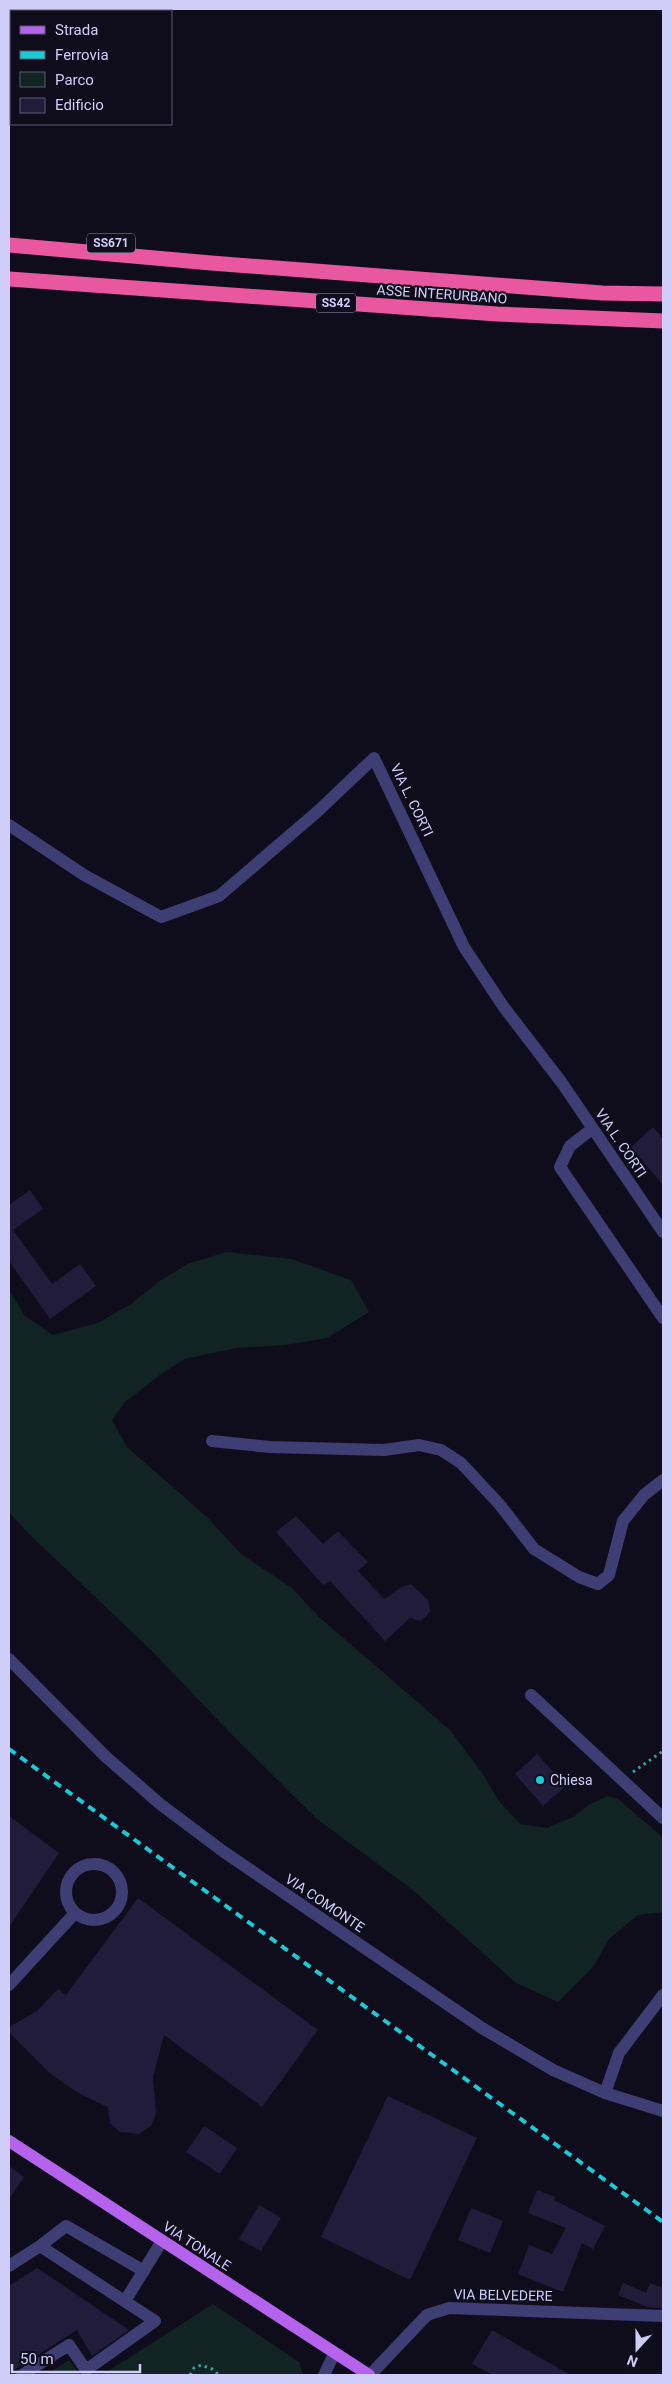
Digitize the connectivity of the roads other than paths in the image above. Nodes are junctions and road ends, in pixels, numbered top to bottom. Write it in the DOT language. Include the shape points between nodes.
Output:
graph roads {
  1 [pos="9,234"];
  2 [pos="9,245"];
  3 [pos="211,263"];
  4 [pos="9,279"];
  5 [pos="663,294"];
  6 [pos="663,321"];
  7 [pos="9,825"];
  8 [pos="592,1128"];
  9 [pos="663,1232"];
  10 [pos="663,1318"];
  11 [pos="212,1441"];
  12 [pos="663,1480"];
  13 [pos="9,1659"];
  14 [pos="530,1695"];
  15 [pos="663,1818"];
  16 [pos="76,1914"];
  17 [pos="9,1985"];
  18 [pos="663,1995"];
  19 [pos="605,2093"];
  20 [pos="663,2111"];
  21 [pos="9,2141"];
  22 [pos="162,2241"];
  23 [pos="40,2246"];
  24 [pos="9,2266"];
  25 [pos="144,2271"];
  26 [pos="126,2301"];
  27 [pos="663,2316"];
  28 [pos="334,2354"];
  29 [pos="22,2375"];
  30 [pos="324,2375"];
  31 [pos="369,2375"];
  1 -- 3 [label="highway, SS671" via="161,248"];
  2 -- 3 [label="highway, SS42"];
  3 -- 5 [label="highway, ASSE INTERURBANO / SS42"];
  4 -- 6 [label="highway, ASSE INTERURBANO / SS42" via="497,314"];
  7 -- 8 [label="street, VIA L. CORTI" via="84,875 161,917 219,896 374,758 464,947"];
  8 -- 9 [label="street, VIA L. CORTI"];
  8 -- 10 [label="street" via="570,1146 560,1167"];
  11 -- 12 [label="street" via="270,1447 384,1450 419,1445 441,1450 461,1463 500,1505 534,1549 579,1577 598,1584 609,1575 623,1521 644,1495"];
  13 -- 19 [label="street, VIA COMONTE" via="105,1756 160,1804 224,1852 482,2028 553,2070"];
  14 -- 15 [label="street"];
  16 -- 16 [label="street" via="90,1920 106,1918 118,1907 122,1892 118,1877 106,1866 90,1864 75,1871 67,1884 67,1900"];
  16 -- 17 [label="street"];
  18 -- 19 [label="street" via="620,2054"];
  19 -- 20 [label="street, VIA COMONTE"];
  21 -- 22 [label="main road, VIA TONALE"];
  22 -- 25 [label="street"];
  22 -- 28 [label="main road, VIA TONALE"];
  23 -- 24 [label="street"];
  23 -- 25 [label="street" via="66,2226"];
  23 -- 26 [label="street"];
  25 -- 26 [label="street"];
  26 -- 29 [label="street" via="155,2321 86,2370 69,2345"];
  27 -- 31 [label="street, VIA BELVEDERE" via="448,2308 427,2315"];
  28 -- 30 [label="street"];
  28 -- 31 [label="main road, VIA TONALE"];
}
